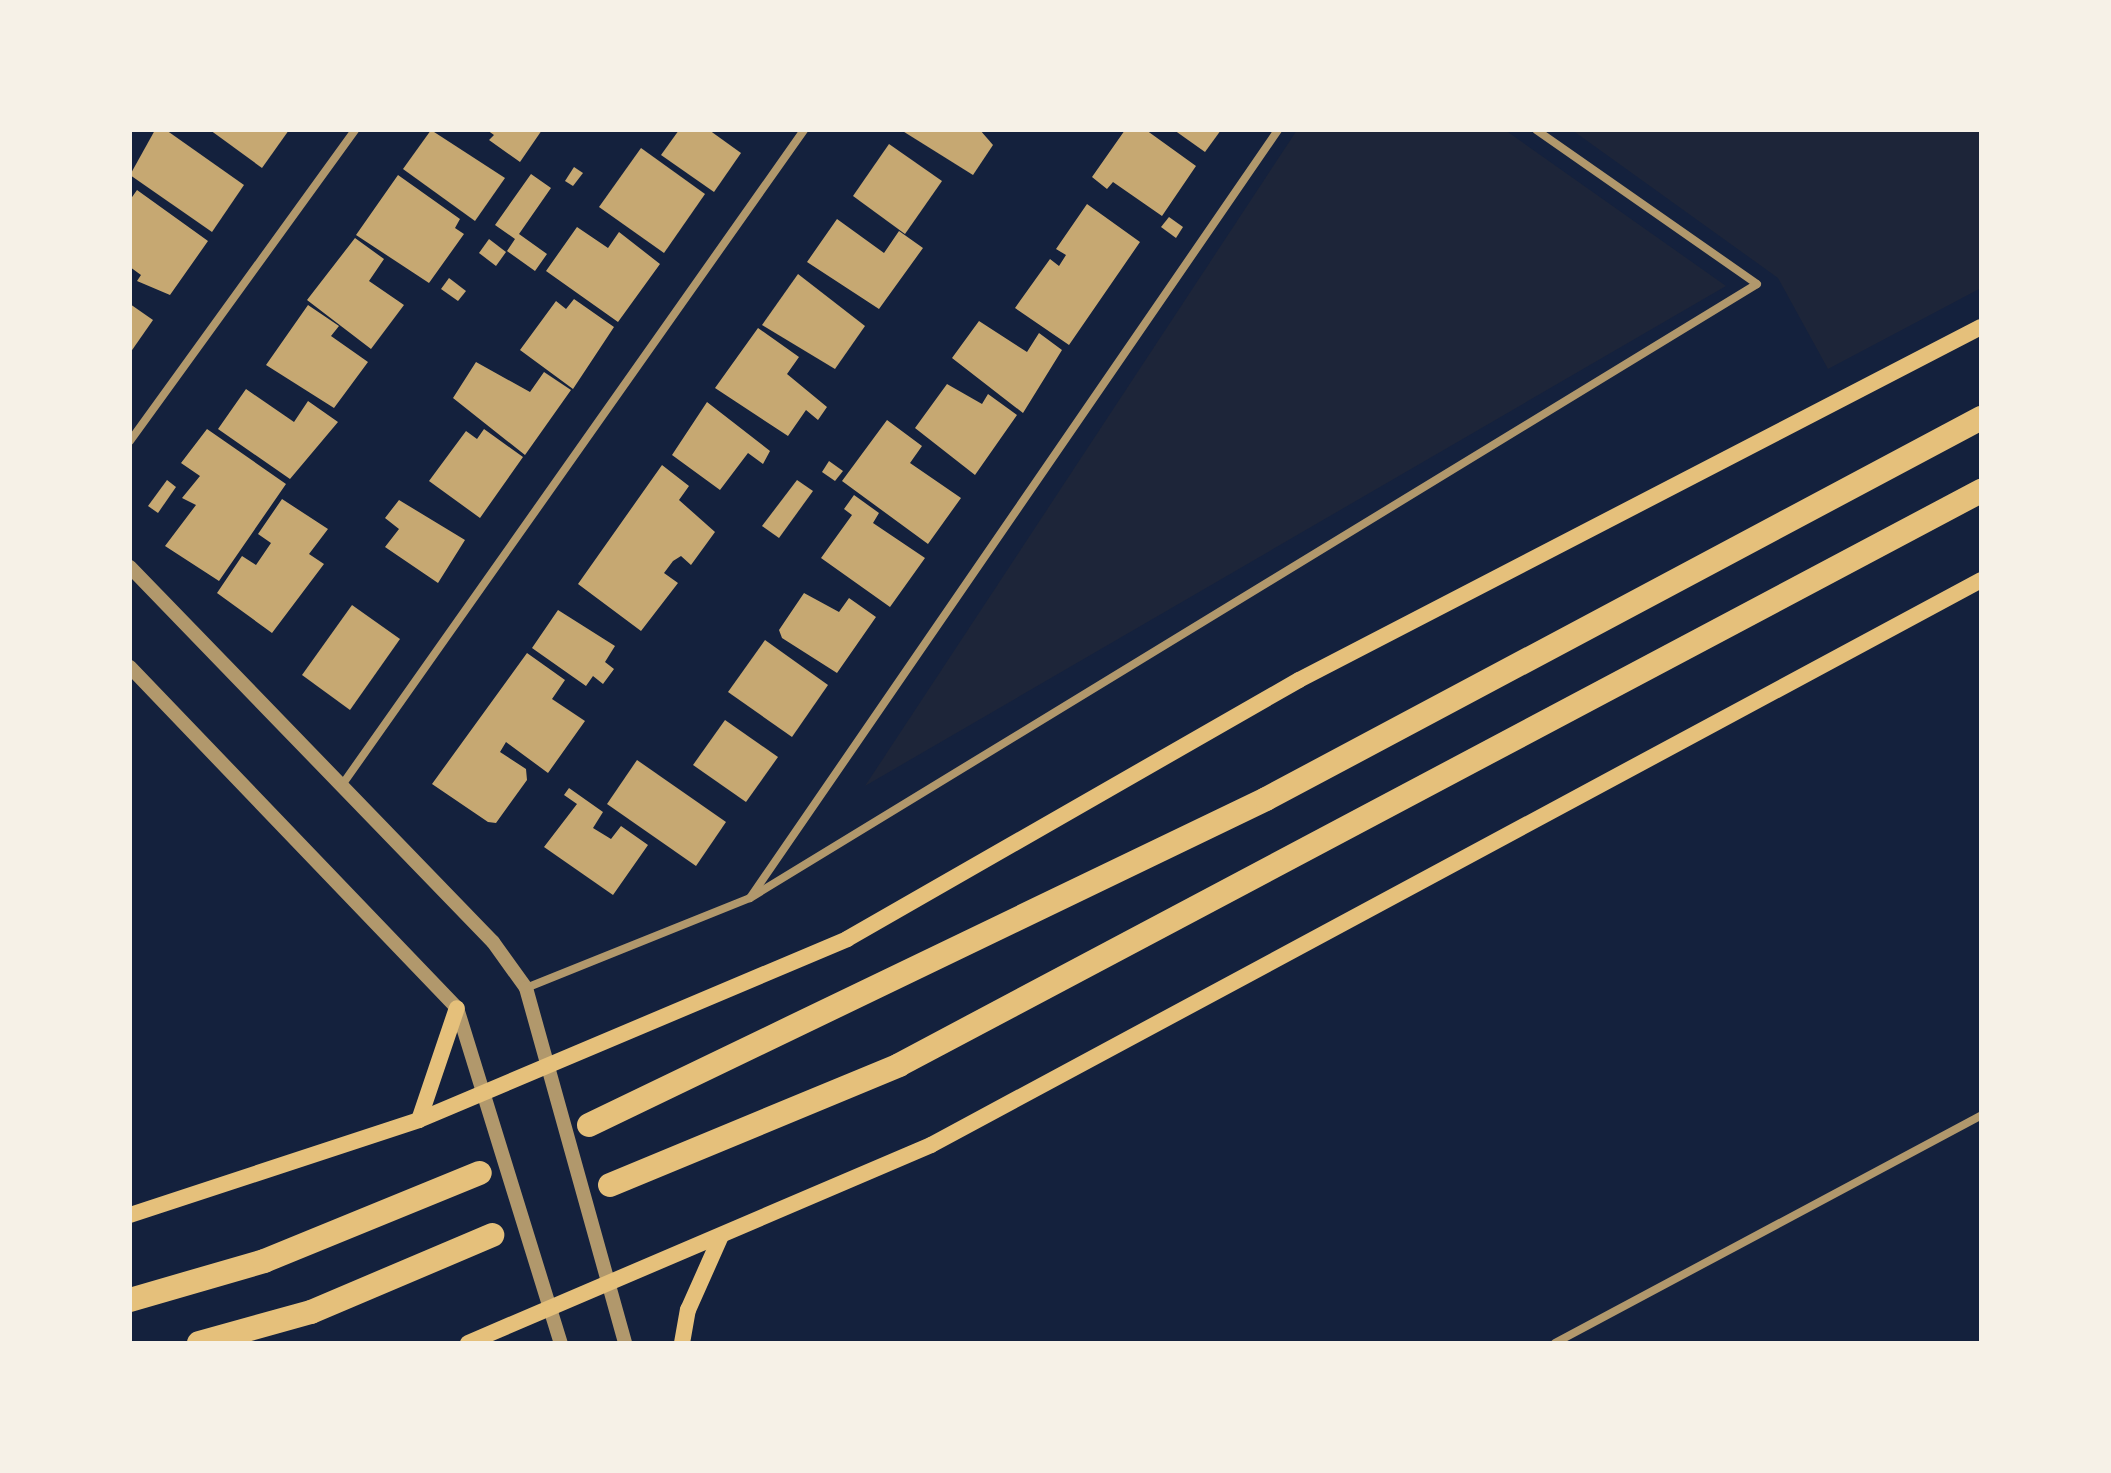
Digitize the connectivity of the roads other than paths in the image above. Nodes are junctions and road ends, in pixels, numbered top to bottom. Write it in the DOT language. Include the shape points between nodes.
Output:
graph roads {
  1 [pos="355,130"];
  2 [pos="804,130"];
  3 [pos="1278,130"];
  4 [pos="1536,130"];
  5 [pos="1981,327"];
  6 [pos="1981,418"];
  7 [pos="130,441"];
  8 [pos="1981,491"];
  9 [pos="130,567"];
  10 [pos="1981,580"];
  11 [pos="130,667"];
  12 [pos="342,785"];
  13 [pos="750,898"];
  14 [pos="526,988"];
  15 [pos="457,1008"];
  16 [pos="547,1065"];
  17 [pos="484,1091"];
  18 [pos="1981,1116"];
  19 [pos="419,1120"];
  20 [pos="589,1125"];
  21 [pos="480,1173"];
  22 [pos="610,1185"];
  23 [pos="130,1215"];
  24 [pos="492,1235"];
  25 [pos="720,1238"];
  26 [pos="609,1288"];
  27 [pos="130,1300"];
  28 [pos="551,1312"];
  29 [pos="199,1343"];
  30 [pos="468,1343"];
  31 [pos="561,1343"];
  32 [pos="625,1343"];
  33 [pos="682,1343"];
  34 [pos="1555,1343"];
  1 -- 7 [label="street"];
  2 -- 12 [label="street"];
  3 -- 13 [label="street"];
  4 -- 13 [label="street" via="1757,284"];
  5 -- 16 [label="main road" via="1299,680 847,939"];
  6 -- 20 [label="highway" via="1266,799"];
  8 -- 22 [label="highway" via="899,1065"];
  9 -- 12 [label="street"];
  10 -- 25 [label="main road" via="931,1145"];
  11 -- 15 [label="street"];
  12 -- 14 [label="street" via="493,942"];
  13 -- 14 [label="street"];
  14 -- 16 [label="street"];
  15 -- 17 [label="street"];
  15 -- 19 [label="main road"];
  16 -- 17 [label="main road"];
  16 -- 26 [label="street"];
  17 -- 19 [label="main road"];
  17 -- 28 [label="street"];
  18 -- 34 [label="street"];
  19 -- 23 [label="main road"];
  21 -- 27 [label="highway" via="264,1261"];
  24 -- 29 [label="highway" via="311,1312"];
  25 -- 26 [label="main road"];
  25 -- 33 [label="main road" via="688,1310"];
  26 -- 28 [label="main road"];
  26 -- 32 [label="street"];
  28 -- 30 [label="main road"];
  28 -- 31 [label="street"];
}
